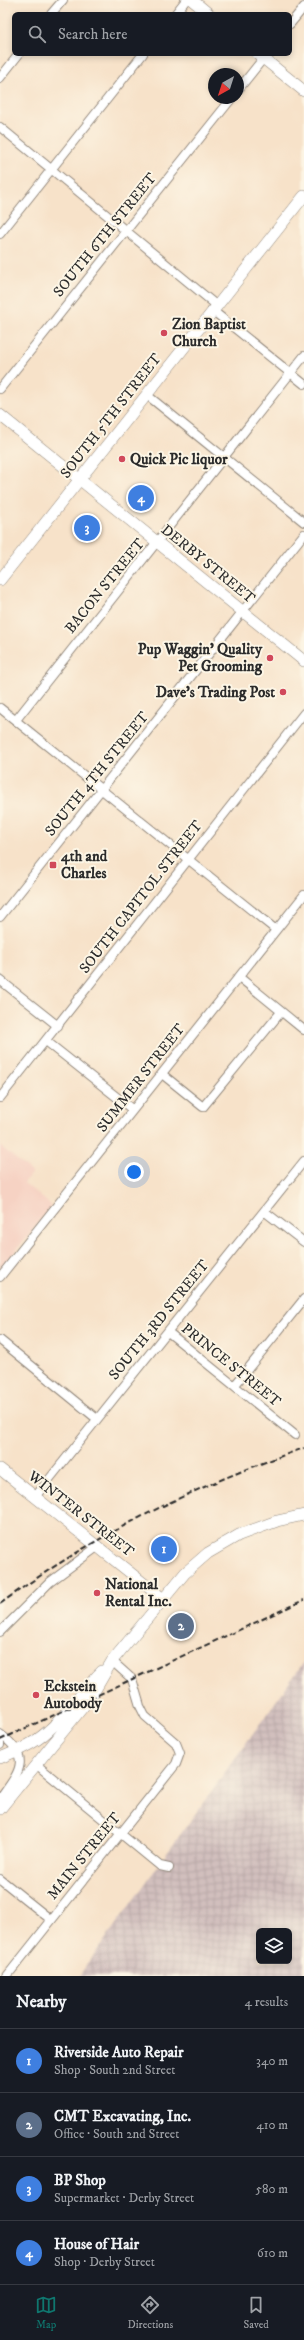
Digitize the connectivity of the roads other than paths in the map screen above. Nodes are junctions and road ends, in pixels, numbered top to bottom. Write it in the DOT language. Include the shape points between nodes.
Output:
graph roads {
  1 [pos="63,0"];
  2 [pos="186,0"];
  3 [pos="192,0"];
  4 [pos="304,7"];
  5 [pos="53,12"];
  6 [pos="177,12"];
  7 [pos="207,12"];
  8 [pos="292,22"];
  9 [pos="17,56"];
  10 [pos="141,56"];
  11 [pos="262,56"];
  12 [pos="264,56"];
  13 [pos="0,78"];
  14 [pos="244,82"];
  15 [pos="304,91"];
  16 [pos="227,104"];
  17 [pos="0,127"];
  18 [pos="52,169"];
  19 [pos="304,196"];
  20 [pos="126,231"];
  21 [pos="0,234"];
  22 [pos="214,308"];
  23 [pos="304,356"];
  24 [pos="290,373"];
  25 [pos="304,384"];
  26 [pos="0,389"];
  27 [pos="147,395"];
  28 [pos="0,415"];
  29 [pos="224,458"];
  30 [pos="80,480"];
  31 [pos="304,522"];
  32 [pos="304,534"];
  33 [pos="157,543"];
  34 [pos="0,580"];
  35 [pos="244,612"];
  36 [pos="304,661"];
  37 [pos="0,708"];
  38 [pos="304,713"];
  39 [pos="16,720"];
  40 [pos="102,790"];
  41 [pos="189,860"];
  42 [pos="304,895"];
  43 [pos="0,917"];
  44 [pos="276,930"];
  45 [pos="238,977"];
  46 [pos="0,980"];
  47 [pos="281,1012"];
  48 [pos="58,1026"];
  49 [pos="304,1030"];
  50 [pos="46,1041"];
  51 [pos="162,1074"];
  52 [pos="0,1098"];
  53 [pos="133,1110"];
  54 [pos="304,1161"];
  55 [pos="264,1211"];
  56 [pos="304,1242"];
  57 [pos="0,1277"];
  58 [pos="304,1299"];
  59 [pos="168,1332"];
  60 [pos="0,1340"];
  61 [pos="235,1385"];
  62 [pos="97,1419"];
  63 [pos="295,1435"];
  64 [pos="0,1469"];
  65 [pos="35,1497"];
  66 [pos="304,1515"];
  67 [pos="97,1547"];
  68 [pos="162,1598"];
  69 [pos="0,1632"];
  70 [pos="112,1661"];
  71 [pos="0,1734"];
  72 [pos="17,1750"];
  73 [pos="0,1758"];
  74 [pos="37,1765"];
  75 [pos="0,1799"];
  76 [pos="0,1809"];
  77 [pos="120,1833"];
  78 [pos="169,1868"];
  79 [pos="0,1879"];
  80 [pos="50,1919"];
  81 [pos="7,1976"];
  1 -- 5 [label="street"];
  2 -- 6 [label="street"];
  3 -- 7 [label="main road"];
  4 -- 8 [label="street"];
  9 -- 13 [label="street"];
  10 -- 18 [label="street"];
  11 -- 14 [label="street"];
  12 -- 15 [label="main road"];
  16 -- 20 [label="street, SOUTH 6TH STREET"];
  17 -- 18 [label="street"];
  18 -- 20 [label="street"];
  18 -- 21 [label="street"];
  19 -- 22 [label="main road, SOUTH 5TH STREET"];
  20 -- 22 [label="street"];
  20 -- 26 [label="street, SOUTH 6TH STREET"];
  22 -- 24 [label="street"];
  22 -- 27 [label="main road, SOUTH 5TH STREET"];
  23 -- 24 [label="street, BACON STREET"];
  24 -- 25 [label="street"];
  24 -- 29 [label="street, BACON STREET"];
  27 -- 29 [label="street"];
  27 -- 30 [label="main road, SOUTH 5TH STREET"];
  28 -- 30 [label="main road, DERBY STREET"];
  29 -- 31 [label="street"];
  29 -- 33 [label="street, BACON STREET"];
  30 -- 33 [label="main road, DERBY STREET"];
  30 -- 34 [label="main road, SOUTH 5TH STREET"];
  32 -- 35 [label="street, SOUTH 4TH STREET"];
  33 -- 35 [label="main road, DERBY STREET"];
  33 -- 39 [label="street, BACON STREET"];
  35 -- 36 [label="main road, DERBY STREET"];
  35 -- 40 [label="street, SOUTH 4TH STREET"];
  37 -- 39 [label="street"];
  38 -- 41 [label="street, SOUTH CAPITOL STREET"];
  39 -- 40 [label="street"];
  40 -- 41 [label="street"];
  40 -- 43 [label="street, SOUTH 4TH STREET"];
  41 -- 44 [label="street"];
  41 -- 48 [label="street, SOUTH CAPITOL STREET"];
  42 -- 44 [label="street, SUMMER STREET"];
  44 -- 45 [label="street, SUMMER STREET"];
  45 -- 47 [label="street"];
  45 -- 51 [label="street, SUMMER STREET"];
  46 -- 48 [label="street"];
  47 -- 49 [label="street"];
  47 -- 51 [label="street" via="203,1107"];
  48 -- 50 [label="street, SOUTH CAPITOL STREET"];
  50 -- 52 [label="street, SOUTH CAPITOL STREET"];
  50 -- 53 [label="street"];
  51 -- 53 [label="street, SUMMER STREET"];
  53 -- 57 [label="street, SUMMER STREET"];
  54 -- 55 [label="street, SOUTH 3RD STREET"];
  55 -- 56 [label="street"];
  55 -- 59 [label="street, SOUTH 3RD STREET"];
  58 -- 61 [label="street"];
  59 -- 61 [label="street, PRINCE STREET"];
  59 -- 62 [label="street, SOUTH 3RD STREET"];
  60 -- 62 [label="street"];
  61 -- 63 [label="street, PRINCE STREET"];
  62 -- 65 [label="street, SOUTH 3RD STREET"];
  64 -- 65 [label="main road, WINTER STREET"];
  65 -- 67 [label="main road, WINTER STREET"];
  66 -- 68 [label="main road" via="277,1521 239,1535 196,1562"];
  67 -- 68 [label="main road, WINTER STREET"];
  67 -- 69 [label="street" via="50,1582"];
  68 -- 70 [label="main road"];
  70 -- 72 [label="main road" via="52,1727 34,1742"];
  70 -- 74 [label="main road" via="91,1697"];
  70 -- 77 [label="street, MAIN STREET" via="132,1679 145,1716 174,1741 180,1753 176,1764"];
  71 -- 72 [label="street"];
  72 -- 73 [label="main road"];
  72 -- 75 [label="street" via="21,1760 19,1770"];
  74 -- 76 [label="main road"];
  74 -- 77 [label="street"];
  77 -- 78 [label="street" via="160,1866"];
  77 -- 80 [label="street, MAIN STREET"];
  79 -- 80 [label="street"];
  80 -- 81 [label="street, MAIN STREET"];
}
